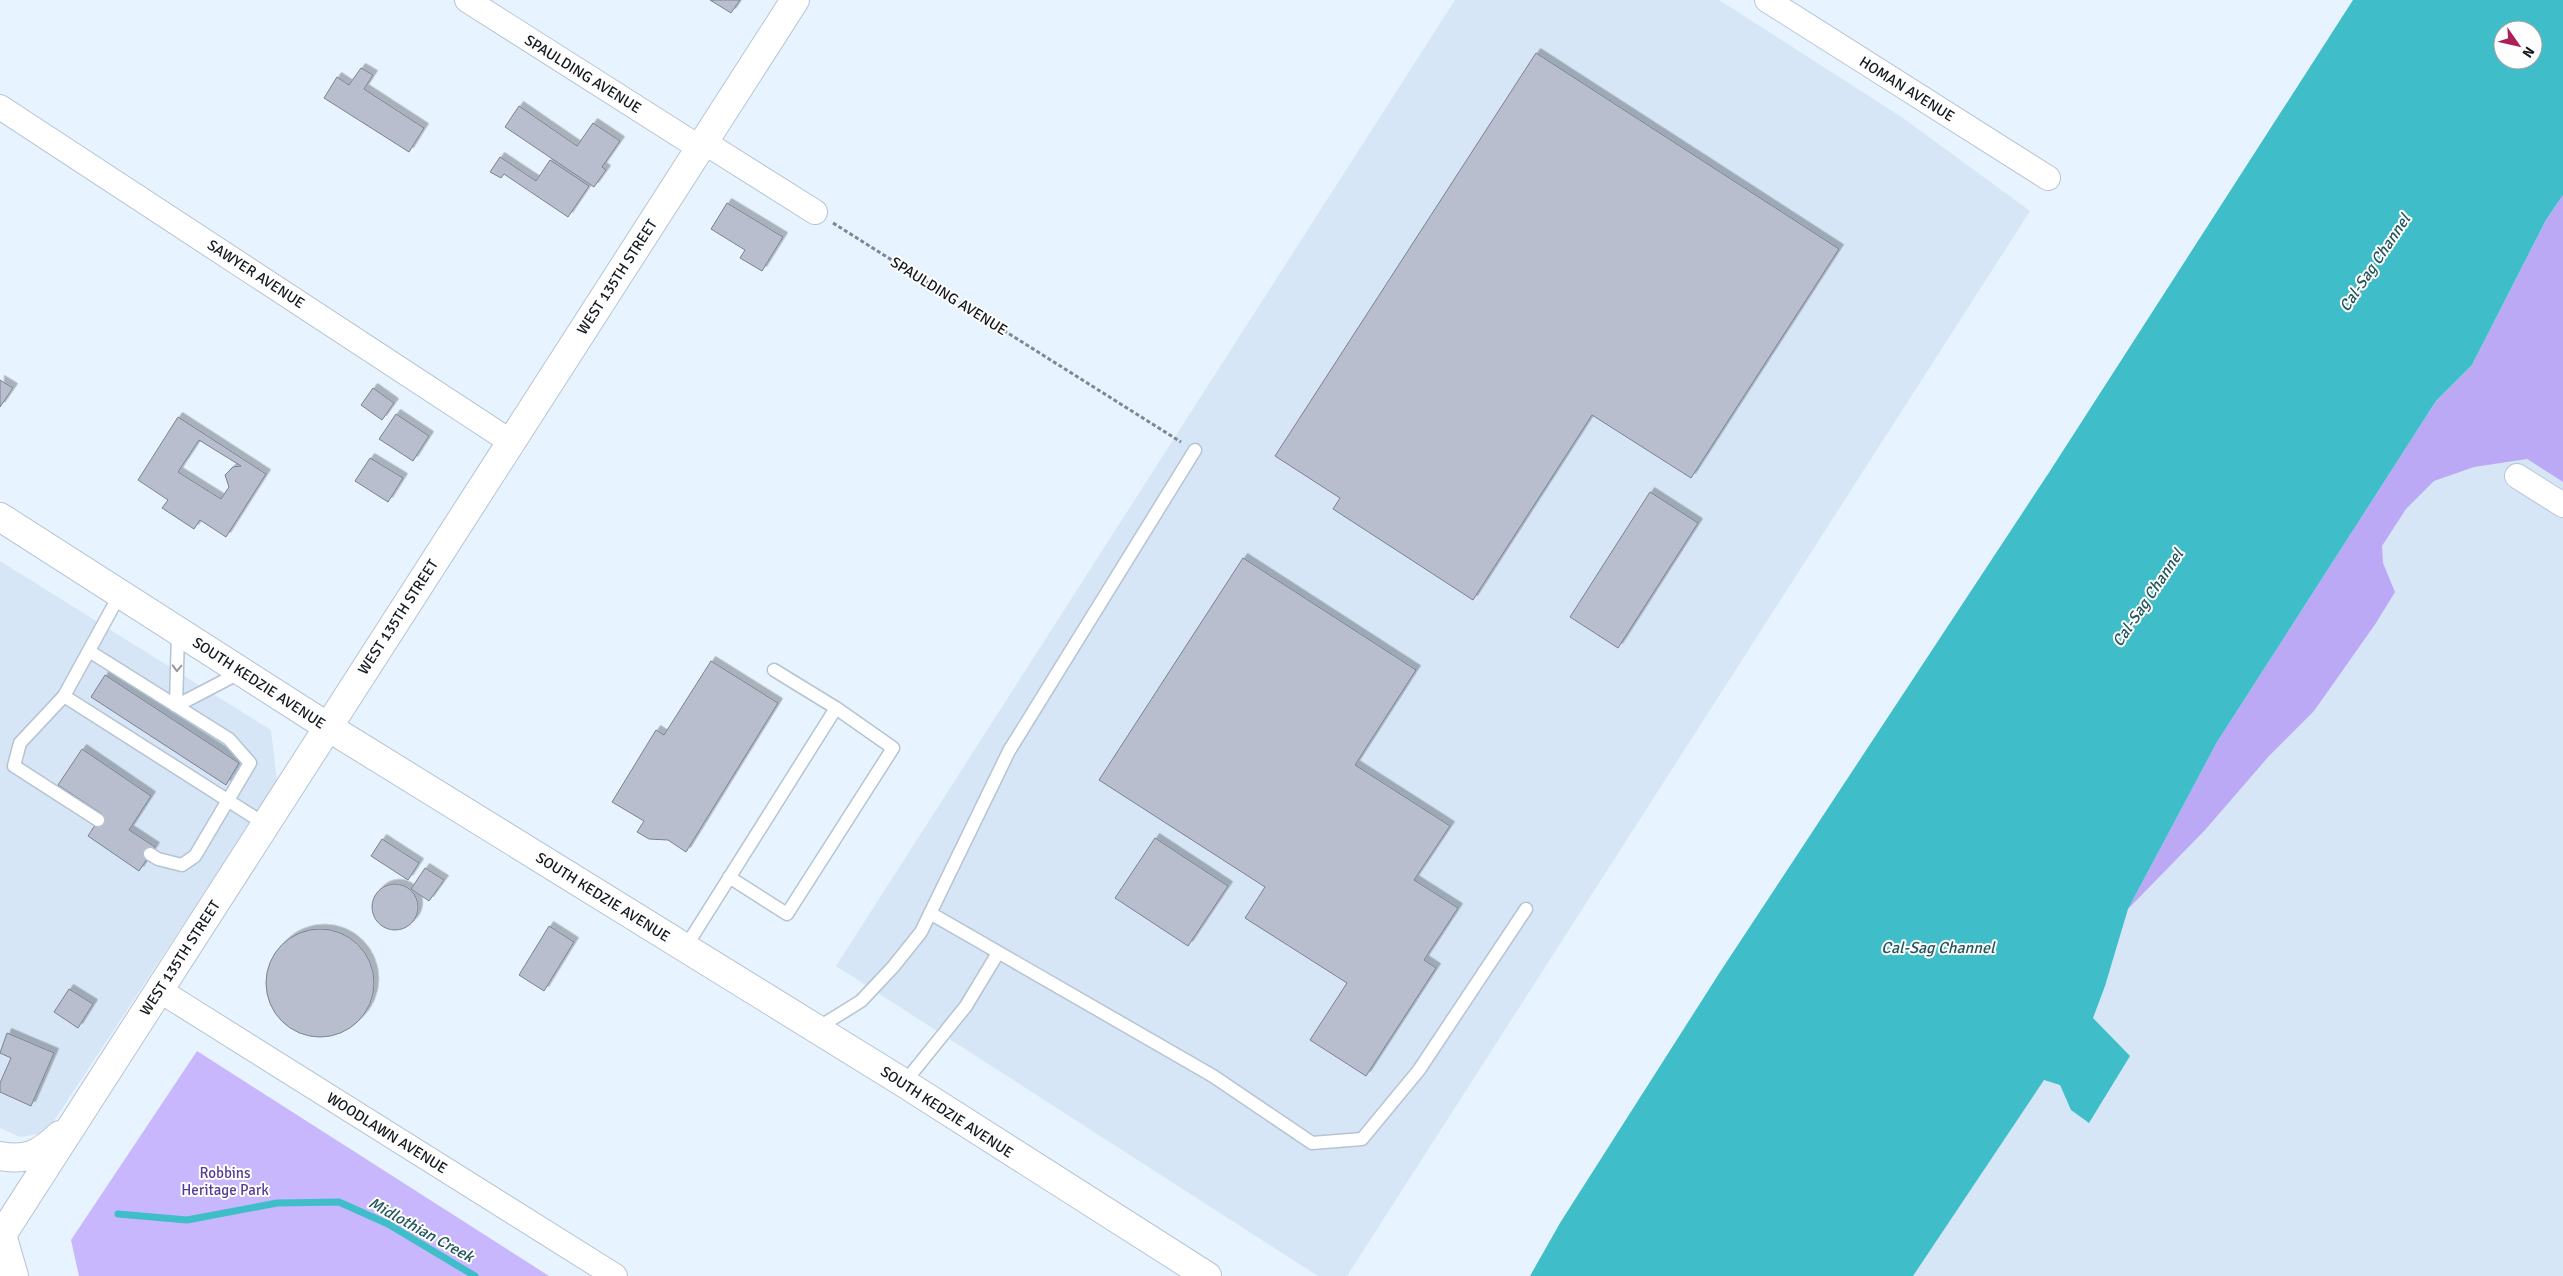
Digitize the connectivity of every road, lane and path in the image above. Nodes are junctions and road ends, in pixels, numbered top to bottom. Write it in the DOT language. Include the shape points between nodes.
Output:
graph roads {
  1 [pos="466,0"];
  2 [pos="795,0"];
  3 [pos="1766,0"];
  4 [pos="0,107"];
  5 [pos="702,145"];
  6 [pos="2048,178"];
  7 [pos="815,212"];
  8 [pos="511,442"];
  9 [pos="1195,450"];
  10 [pos="2517,476"];
  11 [pos="2563,505"];
  12 [pos="0,517"];
  13 [pos="120,594"];
  14 [pos="178,631"];
  15 [pos="89,651"];
  16 [pos="774,670"];
  17 [pos="241,672"];
  18 [pos="64,696"];
  19 [pos="176,706"];
  20 [pos="836,708"];
  21 [pos="328,727"];
  22 [pos="229,801"];
  23 [pos="98,820"];
  24 [pos="265,824"];
  25 [pos="150,854"];
  26 [pos="730,877"];
  27 [pos="1526,909"];
  28 [pos="930,913"];
  29 [pos="685,948"];
  30 [pos="998,953"];
  31 [pos="159,990"];
  32 [pos="816,1029"];
  33 [pos="904,1083"];
  34 [pos="75,1121"];
  35 [pos="0,1156"];
  36 [pos="1,1234"];
  37 [pos="14,1276"];
  38 [pos="615,1276"];
  39 [pos="1207,1276"];
  1 -- 5 [label="street, SPAULDING AVENUE"];
  2 -- 5 [label="street, WEST 135TH STREET"];
  3 -- 6 [label="street, HOMAN AVENUE"];
  4 -- 8 [label="street, SAWYER AVENUE"];
  5 -- 7 [label="street, SPAULDING AVENUE"];
  5 -- 8 [label="street, WEST 135TH STREET"];
  7 -- 9 [label="path, SPAULDING AVENUE"];
  8 -- 21 [label="street, WEST 135TH STREET"];
  9 -- 28 [label="lane" via="1009,751"];
  10 -- 11 [label="street"];
  12 -- 13 [label="street, SOUTH KEDZIE AVENUE"];
  13 -- 14 [label="street, SOUTH KEDZIE AVENUE"];
  13 -- 15 [label="lane"];
  14 -- 17 [label="street, SOUTH KEDZIE AVENUE"];
  14 -- 19 [label="lane, one-way"];
  15 -- 18 [label="lane"];
  15 -- 19 [label="lane"];
  16 -- 20 [label="lane"];
  17 -- 19 [label="lane"];
  17 -- 21 [label="street, SOUTH KEDZIE AVENUE"];
  18 -- 22 [label="lane"];
  18 -- 23 [label="lane" via="20,743 14,766"];
  19 -- 22 [label="lane" via="229,739 250,763"];
  20 -- 26 [label="lane"];
  20 -- 26 [label="lane" via="893,748 787,914"];
  21 -- 24 [label="street, WEST 135TH STREET"];
  21 -- 29 [label="street, SOUTH KEDZIE AVENUE"];
  22 -- 24 [label="lane"];
  22 -- 25 [label="lane" via="195,856 182,865"];
  24 -- 31 [label="street, WEST 135TH STREET"];
  26 -- 29 [label="lane"];
  27 -- 30 [label="lane" via="1419,1070 1362,1139 1312,1143 1213,1076"];
  28 -- 30 [label="lane"];
  28 -- 32 [label="lane" via="921,932 894,967 861,1001"];
  29 -- 32 [label="street, SOUTH KEDZIE AVENUE"];
  30 -- 33 [label="lane" via="966,1006"];
  31 -- 34 [label="street, WEST 135TH STREET"];
  31 -- 38 [label="street, WOODLAWN AVENUE"];
  32 -- 33 [label="street, SOUTH KEDZIE AVENUE"];
  33 -- 39 [label="street, SOUTH KEDZIE AVENUE"];
  34 -- 35 [label="street" via="43,1151 17,1159"];
  34 -- 36 [label="street, WEST 135TH STREET"];
  36 -- 37 [label="street"];
}
